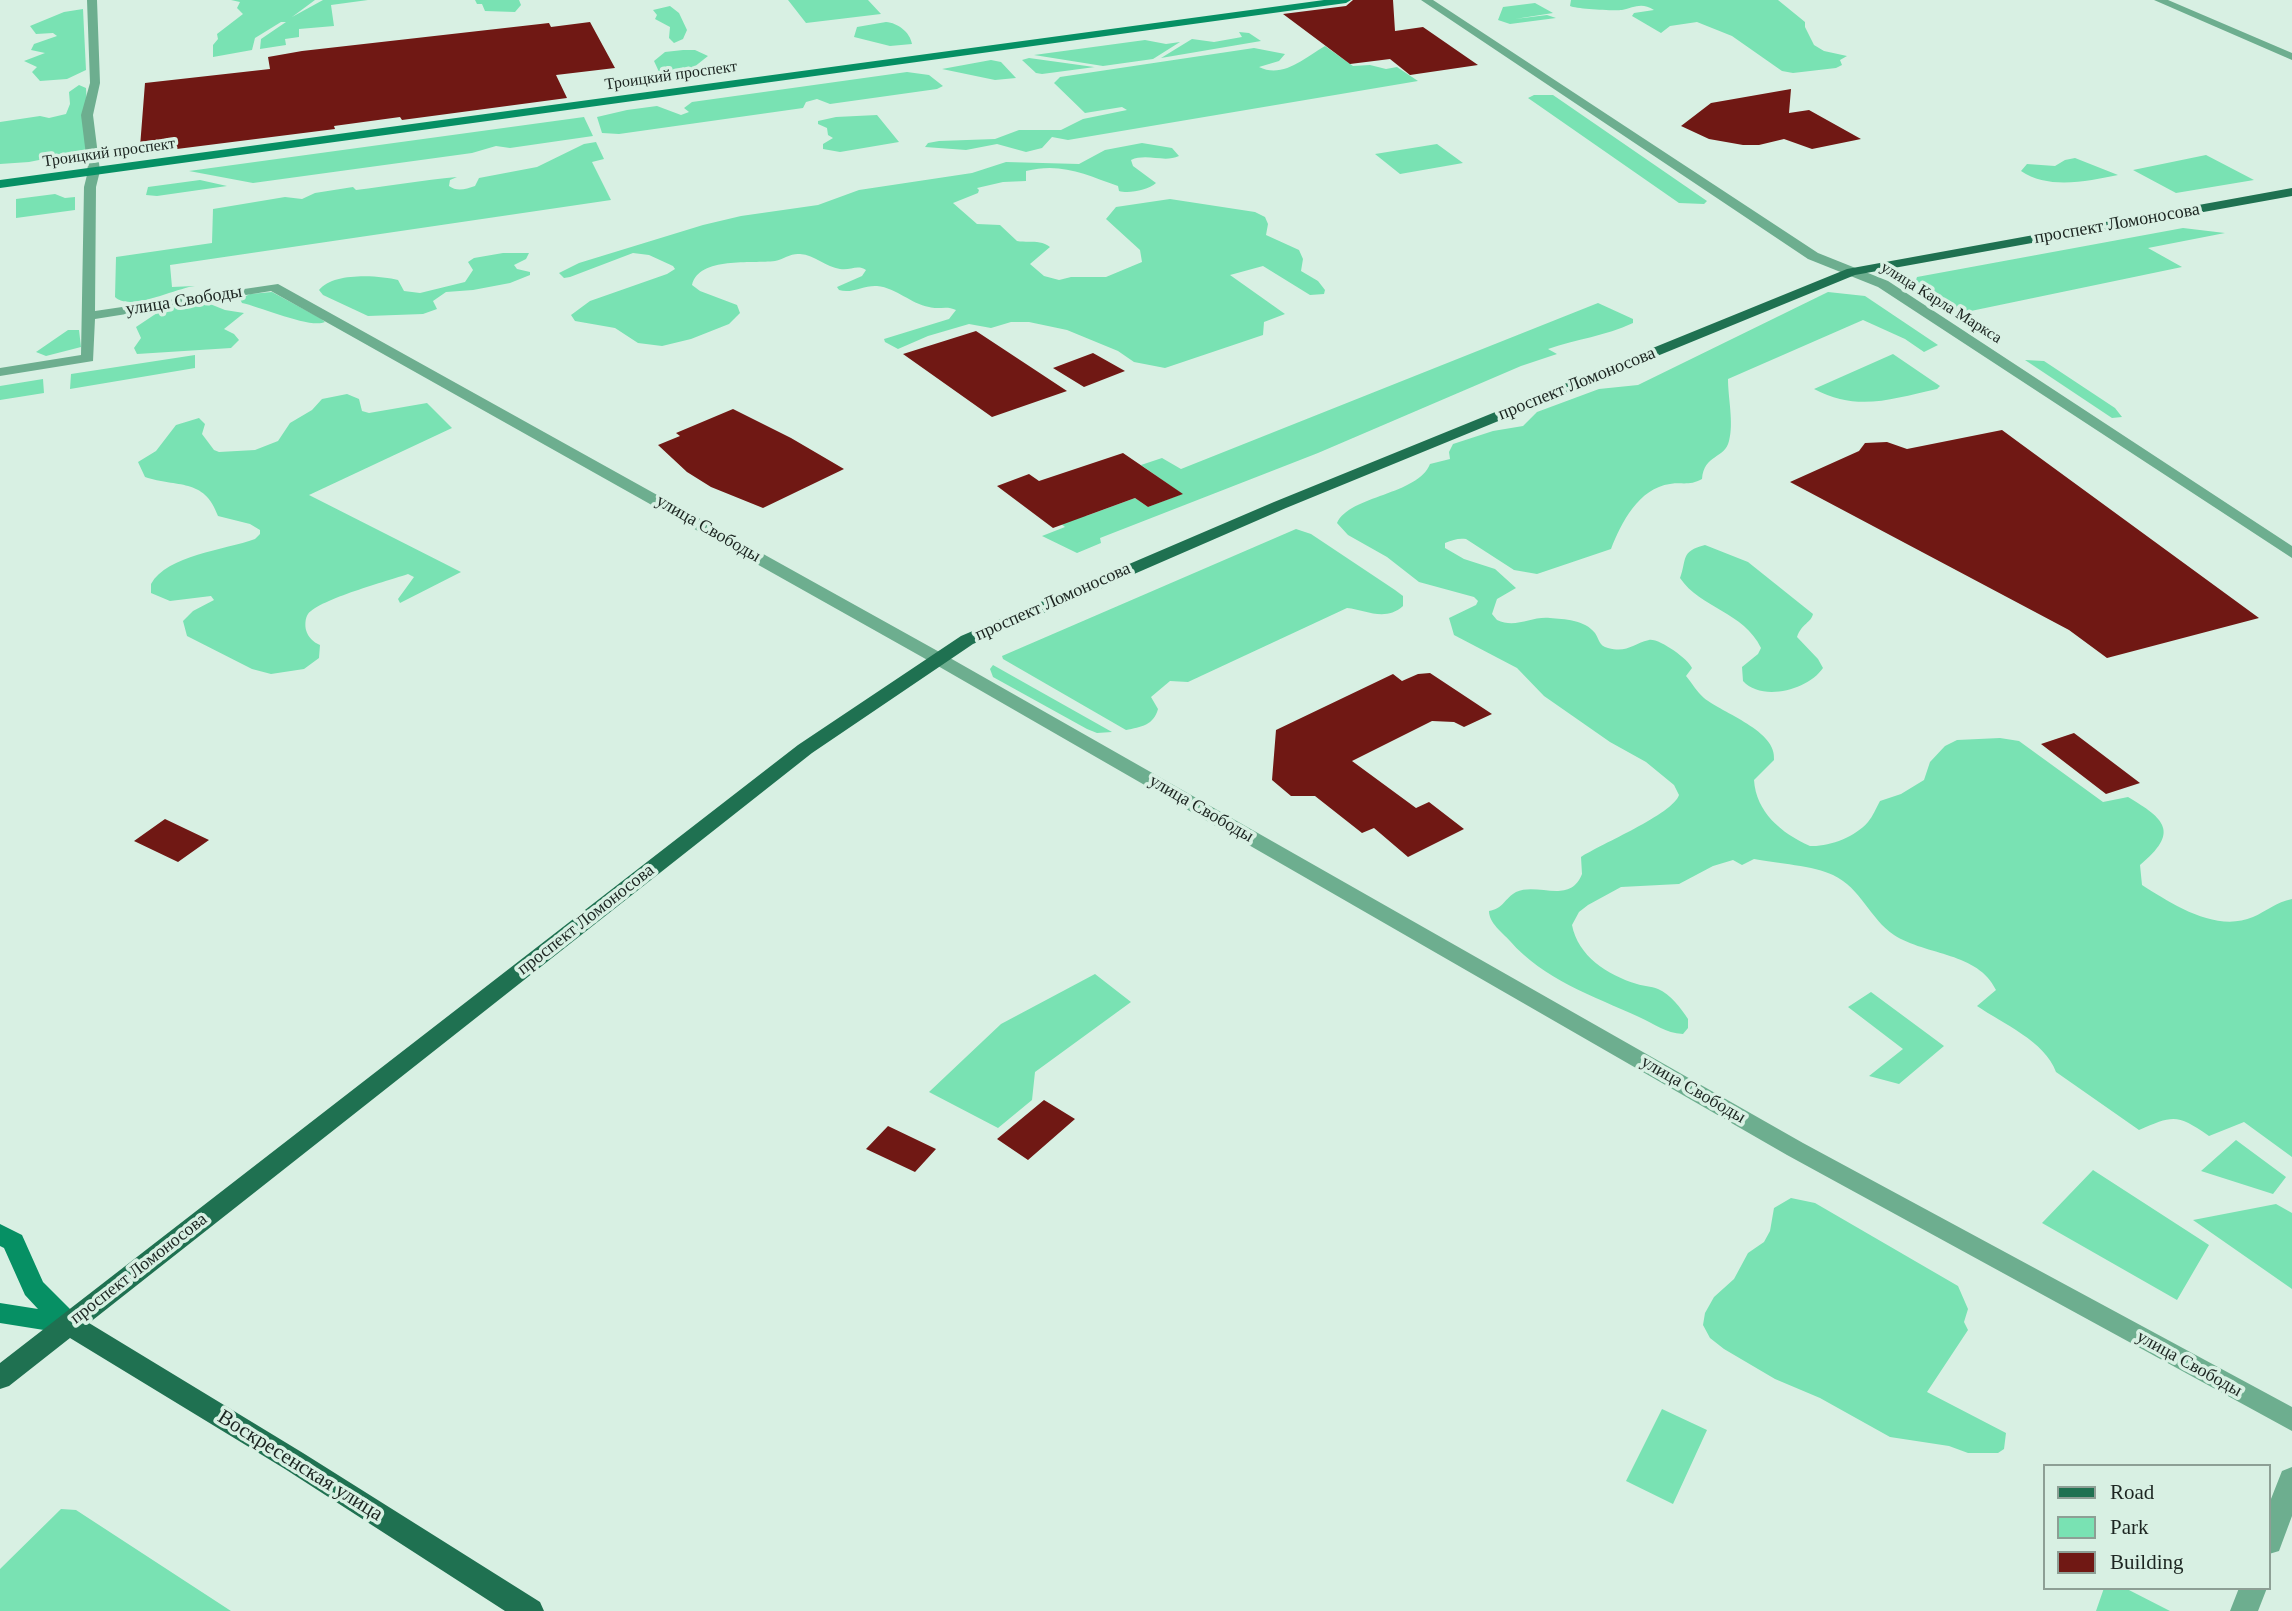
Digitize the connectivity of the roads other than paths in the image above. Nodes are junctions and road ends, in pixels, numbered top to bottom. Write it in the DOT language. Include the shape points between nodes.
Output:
graph roads {
  1 [pos="92,0"];
  2 [pos="1346,0"];
  3 [pos="1426,0"];
  4 [pos="2159,0"];
  5 [pos="2292,57"];
  6 [pos="94,171"];
  7 [pos="0,184"];
  8 [pos="2292,192"];
  9 [pos="1852,272"];
  10 [pos="89,316"];
  11 [pos="0,372"];
  12 [pos="2292,553"];
  13 [pos="937,658"];
  14 [pos="0,1234"];
  15 [pos="0,1313"];
  16 [pos="69,1324"];
  17 [pos="0,1378"];
  18 [pos="2292,1420"];
  19 [pos="2292,1479"];
  20 [pos="2271,1537"];
  21 [pos="2252,1590"];
  22 [pos="530,1611"];
  23 [pos="2244,1611"];
  1 -- 6 [label="street" via="95,83 87,115"];
  2 -- 6 [label="main road, Троицкий проспект"];
  3 -- 9 [label="street, улица Карла Маркса" via="1813,256"];
  4 -- 5 [label="street"];
  6 -- 7 [label="main road, Троицкий проспект"];
  6 -- 10 [label="street"];
  8 -- 9 [label="main road, проспект Ломоносова"];
  9 -- 12 [label="street, улица Карла Маркса" via="1883,284"];
  9 -- 13 [label="main road, проспект Ломоносова" via="1100,581 1013,618"];
  10 -- 11 [label="street" via="88,358"];
  10 -- 13 [label="street, улица Свободы" via="273,287"];
  13 -- 16 [label="main road, проспект Ломоносова" via="805,749"];
  13 -- 18 [label="street, улица Свободы" via="1795,1149"];
  14 -- 16 [label="main road, Воскресенская улица" via="13,1242 34,1288"];
  15 -- 16 [label="main road, Воскресенская улица"];
  16 -- 17 [label="main road, проспект Ломоносова"];
  16 -- 22 [label="main road, Воскресенская улица"];
  19 -- 20 [label="street"];
  21 -- 23 [label="street"];
}
